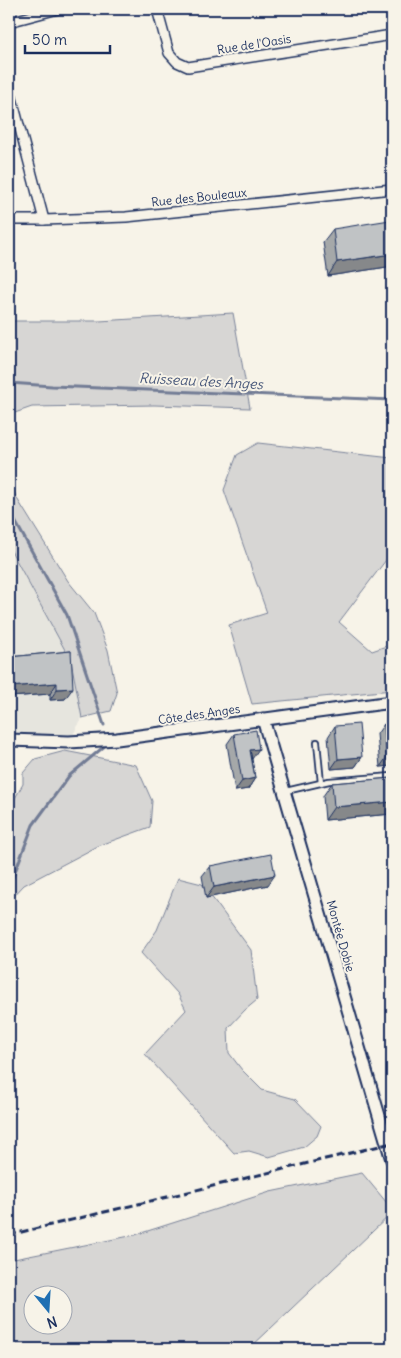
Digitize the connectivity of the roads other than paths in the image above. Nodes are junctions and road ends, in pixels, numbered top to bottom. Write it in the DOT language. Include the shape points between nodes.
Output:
graph roads {
  1 [pos="58,9"];
  2 [pos="157,9"];
  3 [pos="9,22"];
  4 [pos="392,35"];
  5 [pos="9,87"];
  6 [pos="392,189"];
  7 [pos="9,220"];
  8 [pos="44,220"];
  9 [pos="392,702"];
  10 [pos="263,719"];
  11 [pos="9,740"];
  12 [pos="317,742"];
  13 [pos="392,776"];
  14 [pos="321,783"];
  15 [pos="284,791"];
  16 [pos="392,1160"];
  1 -- 3 [label="street"];
  2 -- 4 [label="street, Rue de l'Oasis" via="169,53 188,67"];
  5 -- 8 [label="street"];
  6 -- 8 [label="street, Rue des Bouleaux" via="126,217"];
  7 -- 8 [label="street, Rue des Bouleaux"];
  9 -- 10 [label="street, Côte des Anges"];
  10 -- 11 [label="street, Côte des Anges" via="118,739 69,742"];
  10 -- 15 [label="street, Montée Dobie"];
  12 -- 14 [label="lane"];
  13 -- 14 [label="lane"];
  14 -- 15 [label="lane"];
  15 -- 16 [label="street, Montée Dobie"];
}
